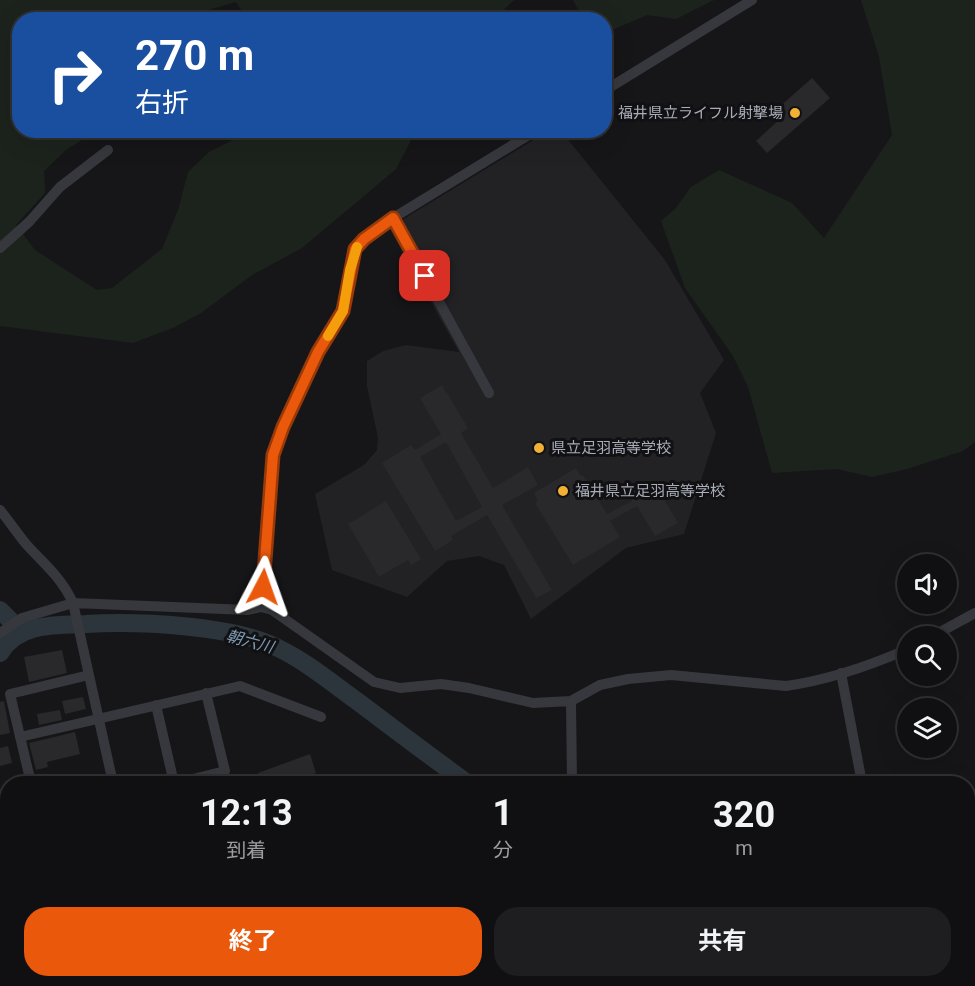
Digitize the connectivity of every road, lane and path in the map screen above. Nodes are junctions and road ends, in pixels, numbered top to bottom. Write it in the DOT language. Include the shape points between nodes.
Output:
graph roads {
  1 [pos="752,0"];
  2 [pos="612,85"];
  3 [pos="524,138"];
  4 [pos="108,150"];
  5 [pos="393,218"];
  6 [pos="0,248"];
  7 [pos="489,393"];
  8 [pos="0,510"];
  9 [pos="73,607"];
  10 [pos="261,607"];
  11 [pos="975,613"];
  12 [pos="951,626"];
  13 [pos="4,629"];
  14 [pos="897,654"];
  15 [pos="841,673"];
  16 [pos="89,675"];
  17 [pos="206,693"];
  18 [pos="571,701"];
  19 [pos="156,705"];
  20 [pos="321,717"];
  21 [pos="100,718"];
  22 [pos="21,737"];
  23 [pos="29,776"];
  24 [pos="112,776"];
  25 [pos="174,776"];
  26 [pos="205,776"];
  27 [pos="572,776"];
  28 [pos="861,776"];
  1 -- 2 [label="street"];
  3 -- 5 [label="street"];
  4 -- 6 [label="street" via="60,187"];
  5 -- 7 [label="street"];
  5 -- 10 [label="street" via="355,249 343,311 318,352 273,455"];
  8 -- 9 [label="street" via="60,579"];
  9 -- 10 [label="street"];
  9 -- 13 [label="street" via="22,618"];
  9 -- 16 [label="street"];
  10 -- 18 [label="street" via="272,610 386,687 441,684 533,703"];
  11 -- 12 [label="street"];
  14 -- 15 [label="street"];
  15 -- 18 [label="street" via="786,686 670,675 628,679 600,685"];
  15 -- 28 [label="street"];
  16 -- 21 [label="street"];
  16 -- 22 [label="street" via="10,694"];
  17 -- 19 [label="street"];
  17 -- 20 [label="street" via="240,686"];
  17 -- 26 [label="street" via="225,771"];
  18 -- 27 [label="street"];
  19 -- 21 [label="street"];
  19 -- 25 [label="street"];
  21 -- 22 [label="street"];
  21 -- 24 [label="street"];
  22 -- 23 [label="street"];
}
